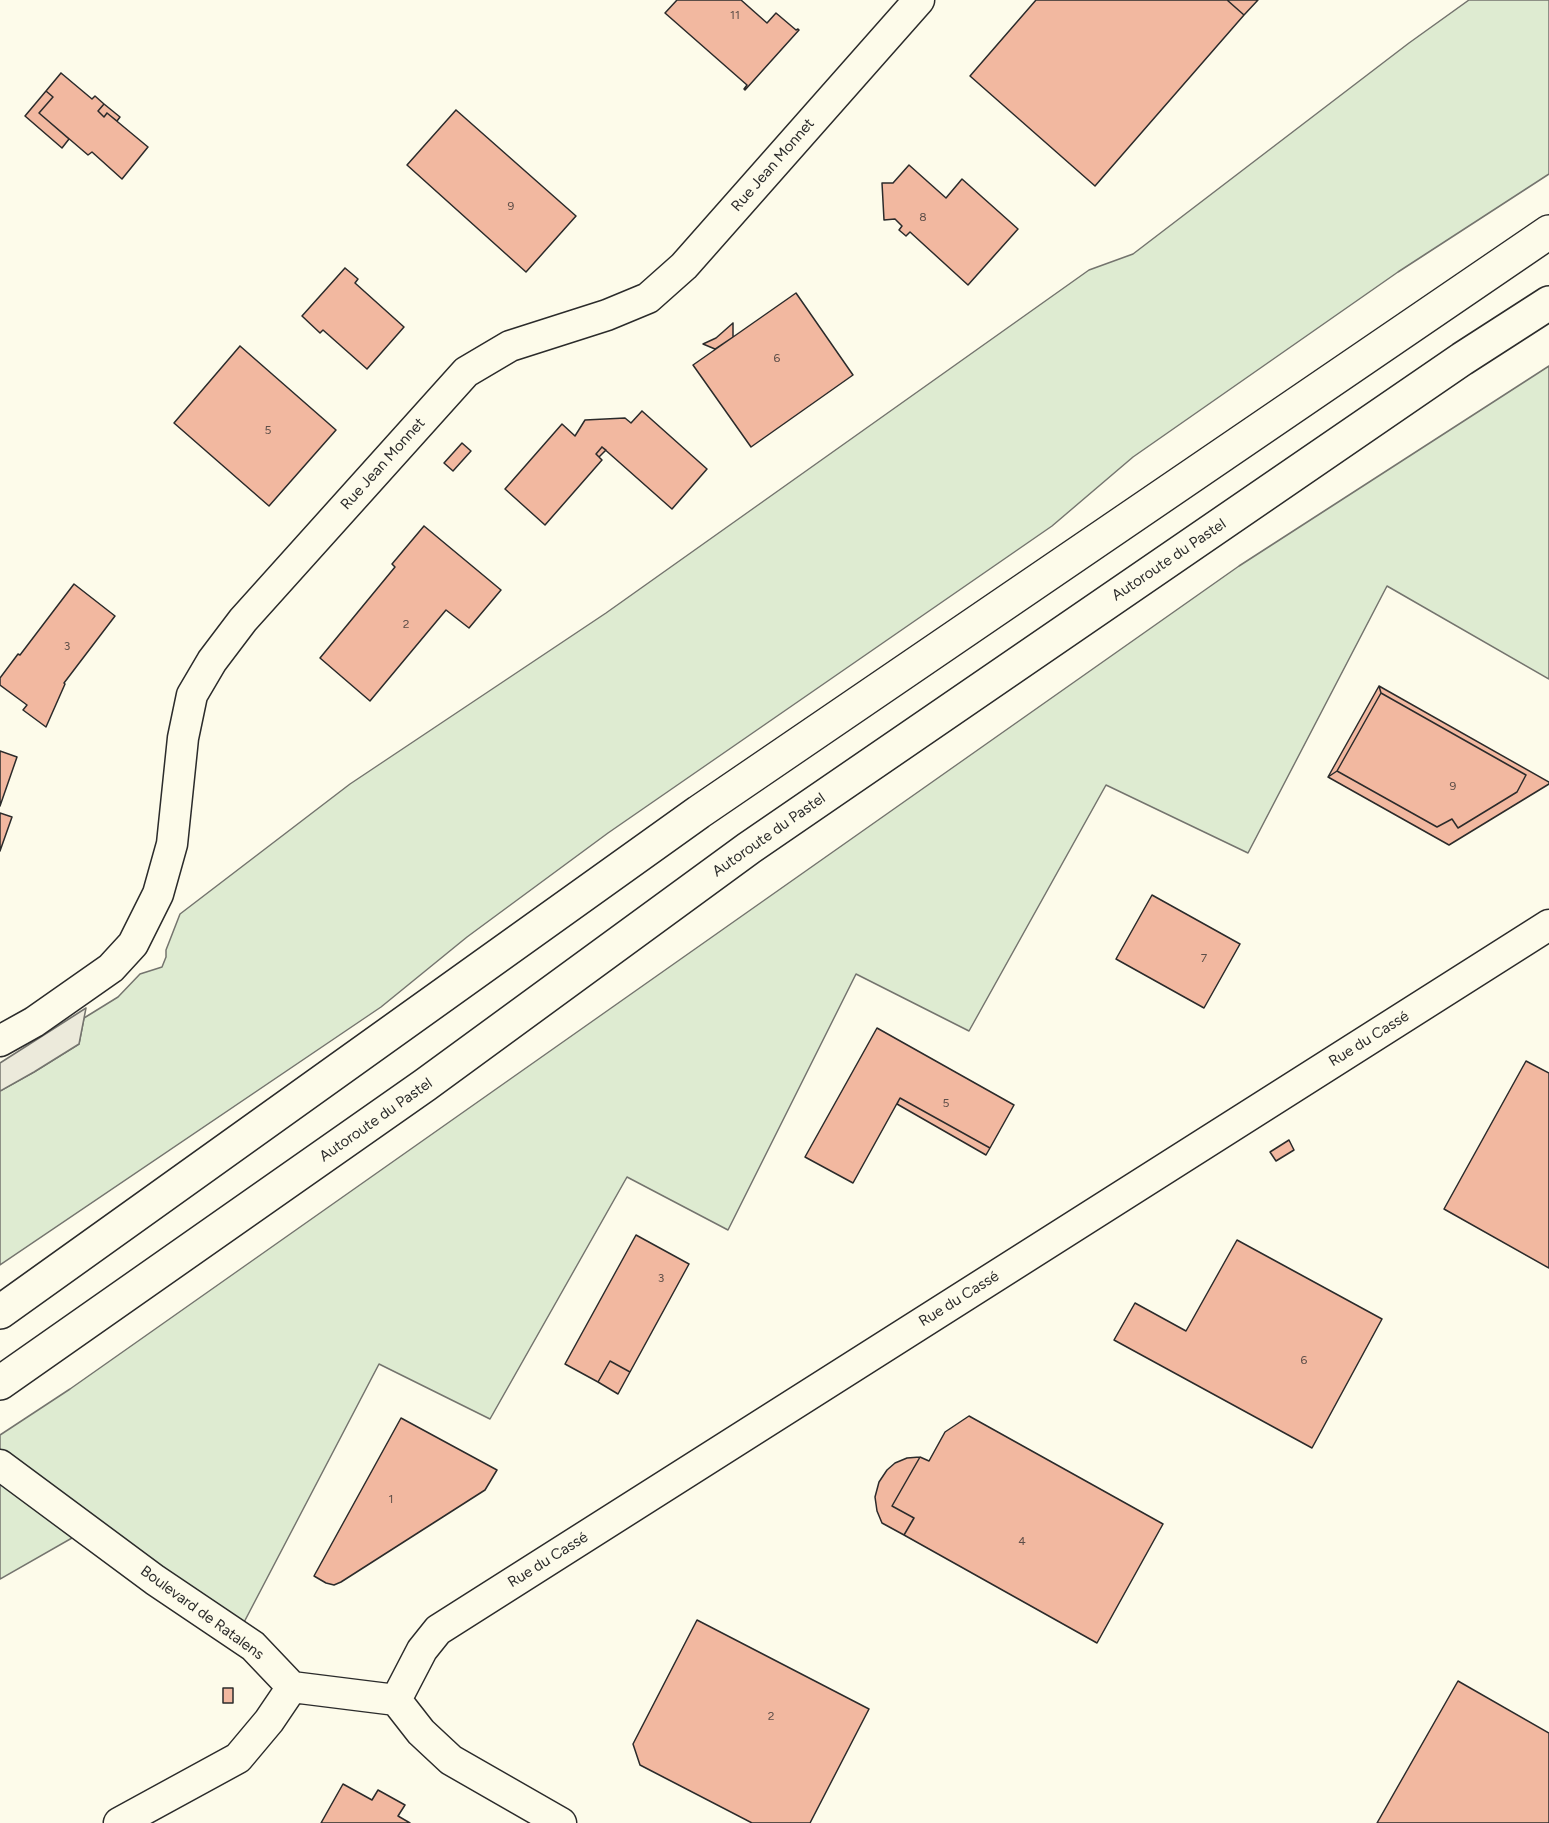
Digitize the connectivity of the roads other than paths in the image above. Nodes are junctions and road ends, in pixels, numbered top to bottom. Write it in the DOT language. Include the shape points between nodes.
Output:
graph roads {
  1 [pos="918,0"];
  2 [pos="1549,232"];
  3 [pos="1549,303"];
  4 [pos="1549,925"];
  5 [pos="0,1041"];
  6 [pos="0,1312"];
  7 [pos="0,1383"];
  8 [pos="0,1465"];
  9 [pos="292,1686"];
  10 [pos="396,1700"];
  11 [pos="119,1823"];
  12 [pos="561,1823"];
  1 -- 5 [label="street, Rue Jean Monnet" via="684,266 648,298 510,346 466,372 243,620 192,695 183,738 172,844 158,894 133,944 111,968"];
  2 -- 6 [label="highway" via="699,812"];
  3 -- 7 [label="highway, Autoroute du Pastel" via="1432,379 749,848 425,1086"];
  4 -- 10 [label="street, Rue du Cassé" via="438,1630 422,1650"];
  8 -- 9 [label="street, Boulevard de Ratalens" via="155,1580 254,1646"];
  9 -- 10 [label="street"];
  9 -- 11 [label="street" via="238,1758"];
  10 -- 12 [label="street" via="451,1760"];
}
